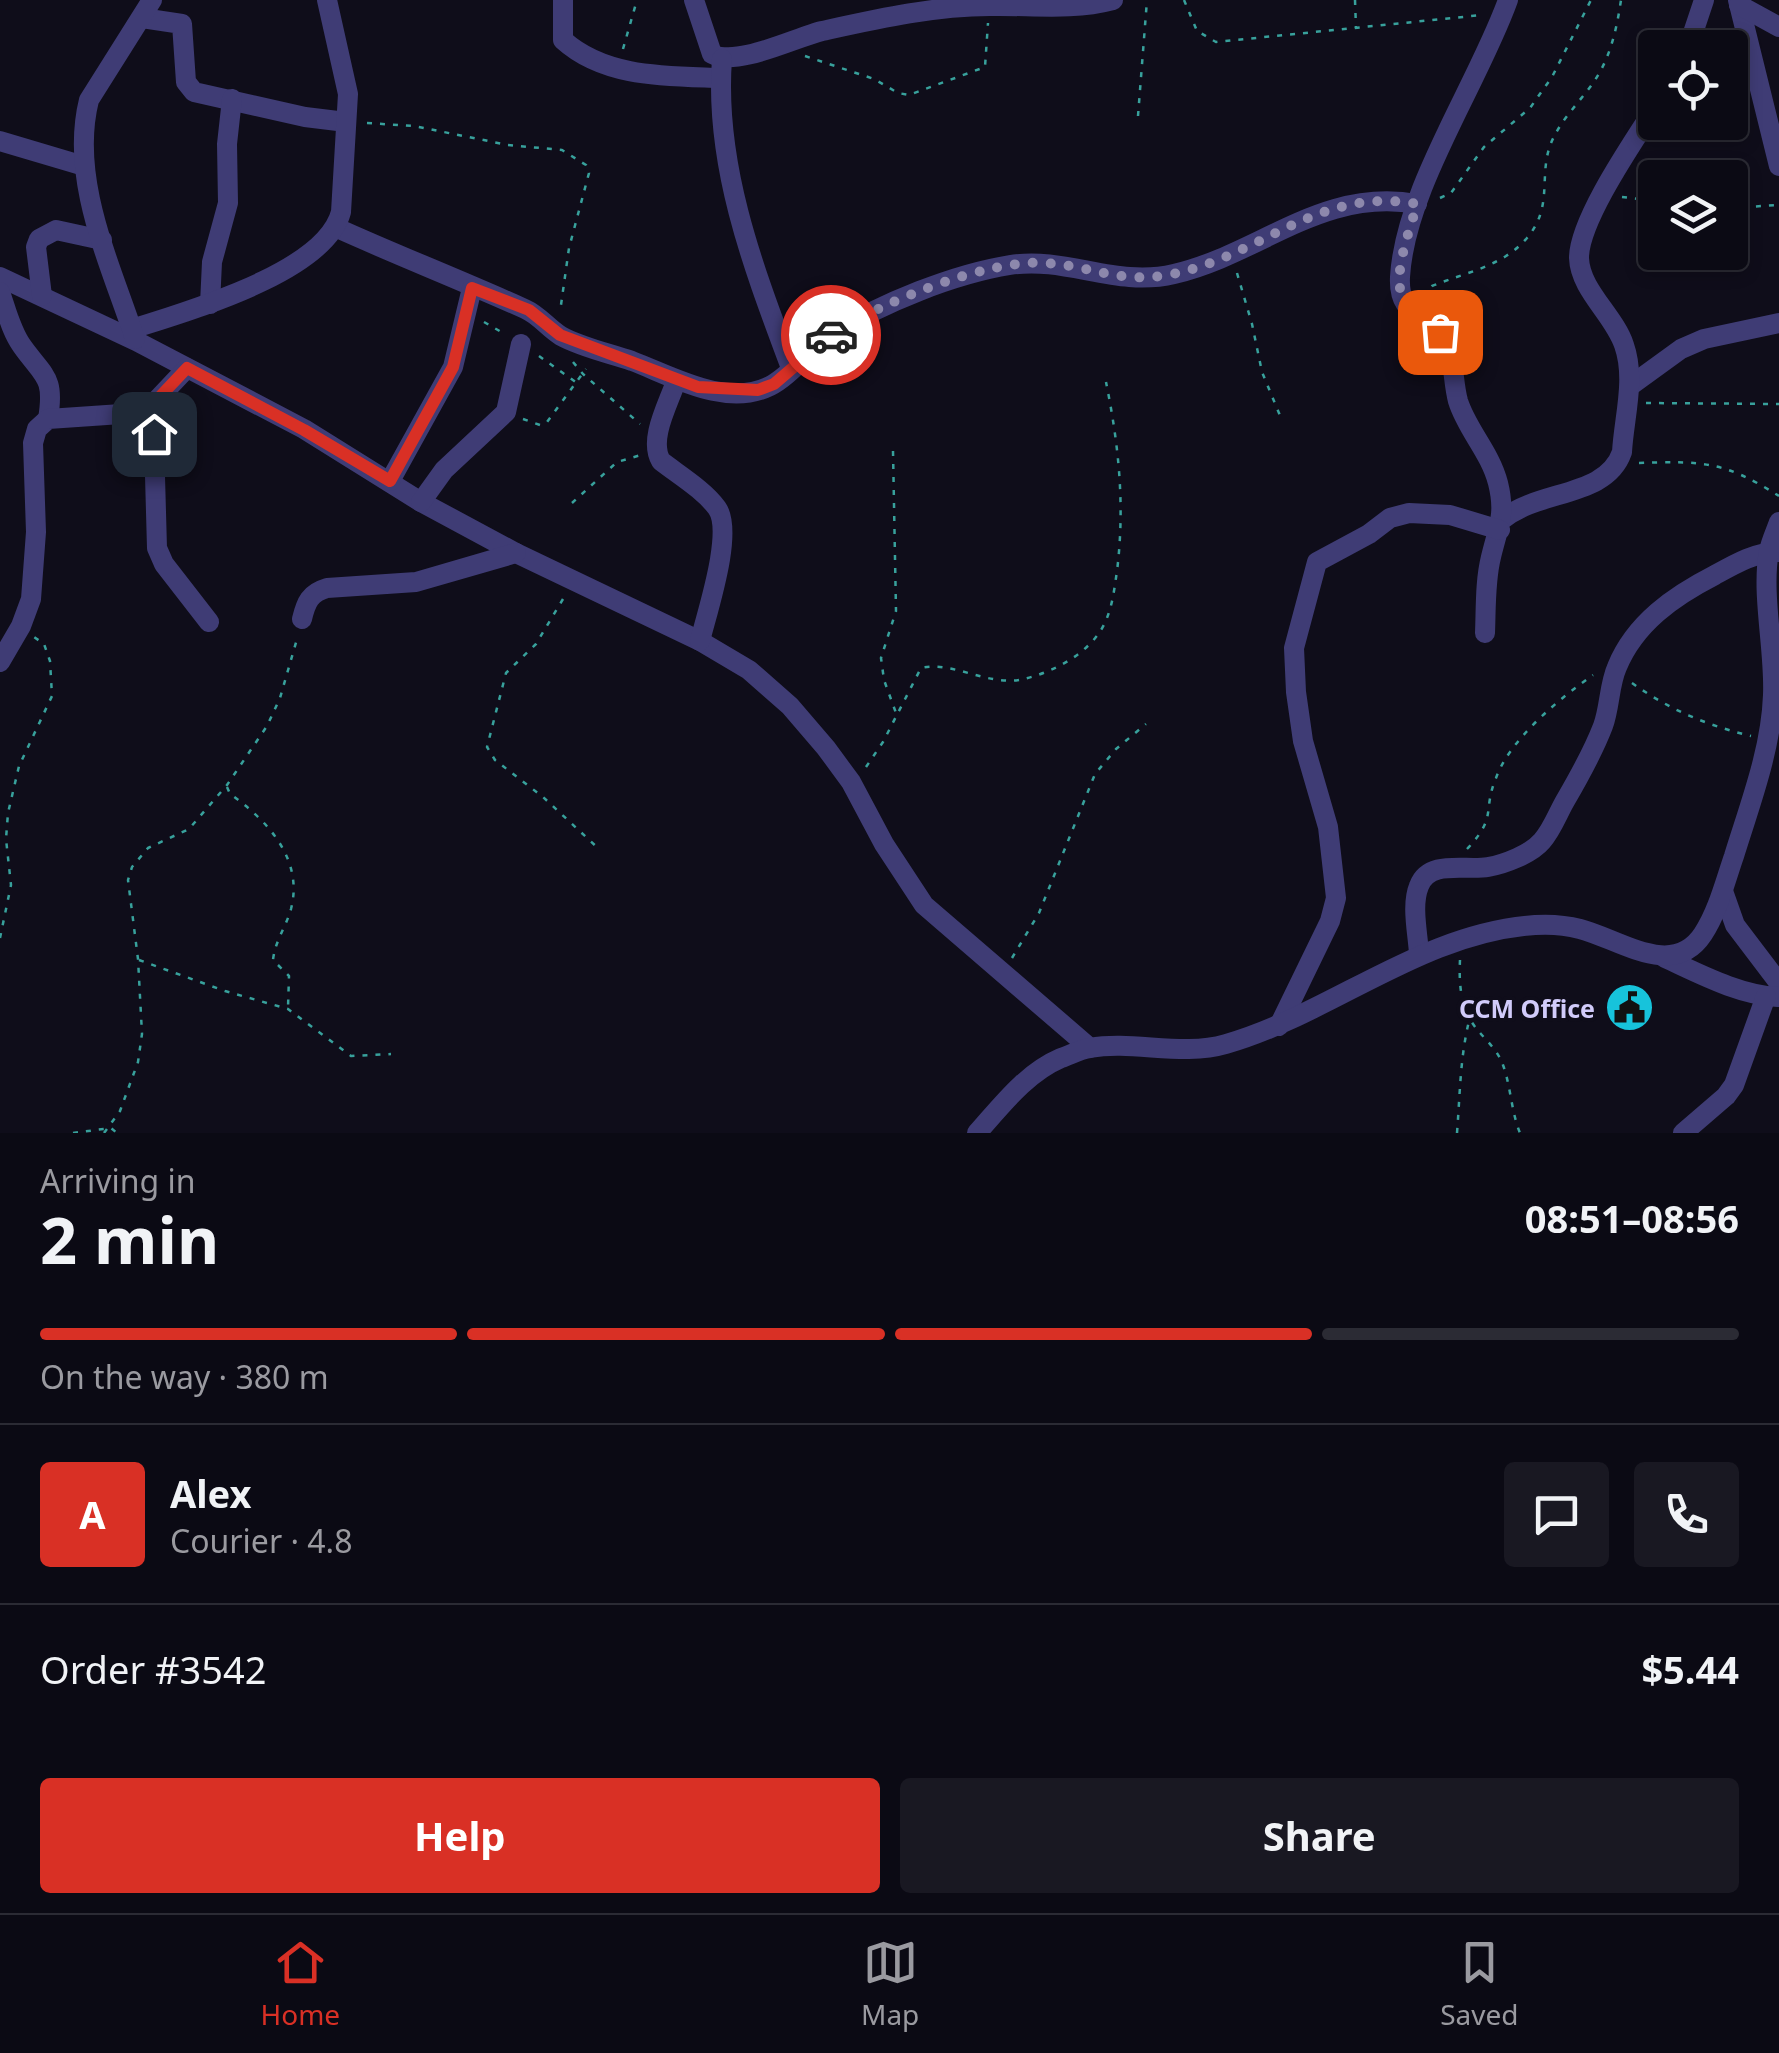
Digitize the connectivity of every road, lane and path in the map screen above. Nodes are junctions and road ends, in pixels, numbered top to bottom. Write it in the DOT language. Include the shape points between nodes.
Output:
graph roads {
  1 [pos="327,0"];
  2 [pos="562,0"];
  3 [pos="637,0"];
  4 [pos="694,0"];
  5 [pos="1113,0"];
  6 [pos="1147,0"];
  7 [pos="1184,0"];
  8 [pos="1356,0"];
  9 [pos="1591,0"];
  10 [pos="1622,0"];
  11 [pos="1704,0"];
  12 [pos="1739,2"];
  13 [pos="989,6"];
  14 [pos="1505,6"];
  15 [pos="147,9"];
  16 [pos="1779,27"];
  17 [pos="1356,28"];
  18 [pos="1694,30"];
  19 [pos="801,55"];
  20 [pos="721,68"];
  21 [pos="618,69"];
  22 [pos="232,99"];
  23 [pos="1138,116"];
  24 [pos="346,122"];
  25 [pos="1638,136"];
  26 [pos="0,142"];
  27 [pos="84,166"];
  28 [pos="1779,166"];
  29 [pos="1603,195"];
  30 [pos="1638,199"];
  31 [pos="1419,201"];
  32 [pos="1779,205"];
  33 [pos="1748,207"];
  34 [pos="337,228"];
  35 [pos="102,240"];
  36 [pos="1230,253"];
  37 [pos="0,277"];
  38 [pos="472,288"];
  39 [pos="0,292"];
  40 [pos="42,296"];
  41 [pos="210,304"];
  42 [pos="1411,312"];
  43 [pos="1779,323"];
  44 [pos="134,335"];
  45 [pos="560,335"];
  46 [pos="10,343"];
  47 [pos="522,344"];
  48 [pos="187,368"];
  49 [pos="790,368"];
  50 [pos="582,374"];
  51 [pos="676,381"];
  52 [pos="1106,382"];
  53 [pos="1628,394"];
  54 [pos="153,404"];
  55 [pos="1779,404"];
  56 [pos="506,412"];
  57 [pos="1281,418"];
  58 [pos="48,420"];
  59 [pos="657,446"];
  60 [pos="892,451"];
  61 [pos="1618,464"];
  62 [pos="390,481"];
  63 [pos="1779,496"];
  64 [pos="420,502"];
  65 [pos="572,503"];
  66 [pos="1779,522"];
  67 [pos="1502,524"];
  68 [pos="1774,552"];
  69 [pos="516,553"];
  70 [pos="573,580"];
  71 [pos="302,619"];
  72 [pos="209,622"];
  73 [pos="21,626"];
  74 [pos="1485,633"];
  75 [pos="700,641"];
  76 [pos="0,662"];
  77 [pos="1615,670"];
  78 [pos="1592,676"];
  79 [pos="896,714"];
  80 [pos="1146,724"];
  81 [pos="1767,740"];
  82 [pos="851,782"];
  83 [pos="227,785"];
  84 [pos="600,849"];
  85 [pos="1449,868"];
  86 [pos="1722,890"];
  87 [pos="0,938"];
  88 [pos="1461,939"];
  89 [pos="1419,954"];
  90 [pos="1663,957"];
  91 [pos="138,960"];
  92 [pos="1004,972"];
  93 [pos="1775,992"];
  94 [pos="288,1009"];
  95 [pos="1469,1020"];
  96 [pos="1278,1026"];
  97 [pos="1090,1048"];
  98 [pos="391,1054"];
  99 [pos="110,1128"];
  100 [pos="74,1133"];
  101 [pos="104,1133"];
  102 [pos="117,1133"];
  103 [pos="977,1133"];
  104 [pos="1457,1133"];
  105 [pos="1520,1133"];
  106 [pos="1683,1133"];
  1 -- 24 [label="street" via="348,94"];
  2 -- 21 [label="street" via="563,40 578,54"];
  3 -- 21 [label="path"];
  4 -- 20 [label="street"];
  5 -- 13 [label="street" via="1079,7"];
  6 -- 23 [label="path"];
  7 -- 17 [label="path" via="1197,31 1216,42"];
  8 -- 17 [label="path"];
  9 -- 31 [label="path" via="1530,108 1484,147 1447,196"];
  10 -- 42 [label="path" via="1607,58 1550,146 1544,205 1530,234 1510,255 1432,286"];
  11 -- 18 [label="street"];
  12 -- 16 [label="street"];
  12 -- 28 [label="street"];
  13 -- 19 [label="path" via="985,67 909,95"];
  13 -- 20 [label="street" via="817,32"];
  14 -- 17 [label="path"];
  14 -- 31 [label="street"];
  15 -- 22 [label="street" via="182,24 188,87"];
  15 -- 27 [label="street" via="89,100"];
  20 -- 21 [label="street" via="664,76"];
  20 -- 49 [label="street" via="734,200"];
  22 -- 24 [label="street"];
  22 -- 41 [label="street" via="228,204 212,262"];
  24 -- 34 [label="street"];
  24 -- 45 [label="path" via="562,150 586,165"];
  25 -- 29 [label="street"];
  26 -- 27 [label="street"];
  27 -- 35 [label="street"];
  29 -- 30 [label="path"];
  29 -- 53 [label="street" via="1581,242 1581,271 1615,322 1627,357"];
  31 -- 36 [label="street" via="1379,199 1314,214"];
  31 -- 42 [label="street" via="1400,276"];
  32 -- 33 [label="path"];
  34 -- 38 [label="street"];
  34 -- 41 [label="street" via="276,274"];
  35 -- 40 [label="street" via="56,230 39,238"];
  35 -- 44 [label="street"];
  36 -- 49 [label="street" via="1175,274 1142,278 1044,262 1009,265 890,304 836,332"];
  36 -- 57 [label="path"];
  37 -- 40 [label="street"];
  38 -- 45 [label="street" via="529,310"];
  38 -- 62 [label="street" via="453,367"];
  39 -- 46 [label="street"];
  40 -- 44 [label="street"];
  41 -- 44 [label="street"];
  42 -- 67 [label="street" via="1447,344 1466,422 1497,478"];
  43 -- 53 [label="street" via="1692,344"];
  44 -- 48 [label="street"];
  45 -- 50 [label="path"];
  45 -- 51 [label="street"];
  46 -- 58 [label="street" via="41,366 49,382"];
  47 -- 56 [label="street"];
  48 -- 54 [label="street"];
  48 -- 62 [label="street"];
  49 -- 51 [label="street" via="758,390"];
  50 -- 56 [label="path" via="544,424"];
  50 -- 59 [label="path"];
  51 -- 59 [label="street"];
  52 -- 79 [label="path" via="1122,532 1114,598 1100,631 1072,659 1014,680 921,668"];
  53 -- 55 [label="path"];
  53 -- 61 [label="street"];
  54 -- 58 [label="street" via="109,418"];
  54 -- 72 [label="street" via="157,548"];
  56 -- 64 [label="street"];
  58 -- 73 [label="street" via="33,442 32,599"];
  59 -- 65 [label="path" via="617,462"];
  59 -- 75 [label="street" via="722,517"];
  60 -- 79 [label="path" via="896,611 881,658"];
  61 -- 63 [label="path" via="1716,466 1742,472"];
  61 -- 67 [label="street" via="1585,488 1528,502"];
  62 -- 64 [label="street"];
  64 -- 69 [label="street"];
  66 -- 68 [label="street"];
  67 -- 74 [label="street" via="1489,568"];
  67 -- 96 [label="street" via="1408,513 1317,562 1294,648 1296,692 1328,828 1336,898"];
  68 -- 77 [label="street" via="1706,579 1659,609"];
  68 -- 81 [label="street"];
  69 -- 70 [label="street"];
  69 -- 71 [label="street" via="416,582 314,591"];
  70 -- 75 [label="street"];
  70 -- 84 [label="path" via="536,644 506,673 487,748"];
  71 -- 83 [label="path" via="280,698"];
  73 -- 76 [label="street"];
  73 -- 87 [label="path" via="44,644 52,696 19,766 8,813 11,885"];
  75 -- 82 [label="street" via="777,694"];
  77 -- 81 [label="path" via="1682,714"];
  77 -- 85 [label="street" via="1595,745 1542,841 1489,867"];
  78 -- 85 [label="path" via="1561,698 1507,759 1496,776 1489,821"];
  79 -- 82 [label="path"];
  80 -- 92 [label="path" via="1095,774 1039,913"];
  81 -- 86 [label="street"];
  82 -- 92 [label="street" via="924,905"];
  83 -- 91 [label="path" via="190,830 148,848 132,867"];
  83 -- 94 [label="path" via="266,822 292,871 293,900 273,960 289,976"];
  85 -- 89 [label="street" via="1434,871 1418,888"];
  86 -- 90 [label="street" via="1694,946"];
  86 -- 93 [label="street"];
  88 -- 89 [label="street"];
  88 -- 90 [label="street" via="1558,924"];
  88 -- 95 [label="path" via="1459,982"];
  89 -- 96 [label="street"];
  90 -- 93 [label="street" via="1708,978"];
  91 -- 94 [label="path"];
  91 -- 99 [label="path" via="138,1062"];
  92 -- 97 [label="street"];
  93 -- 106 [label="street" via="1734,1085"];
  94 -- 98 [label="path" via="351,1056"];
  95 -- 104 [label="path"];
  95 -- 105 [label="path" via="1504,1067"];
  96 -- 97 [label="street" via="1222,1046"];
  97 -- 103 [label="street" via="1032,1075"];
  99 -- 100 [label="path"];
  99 -- 101 [label="path"];
  99 -- 102 [label="path"];
}
